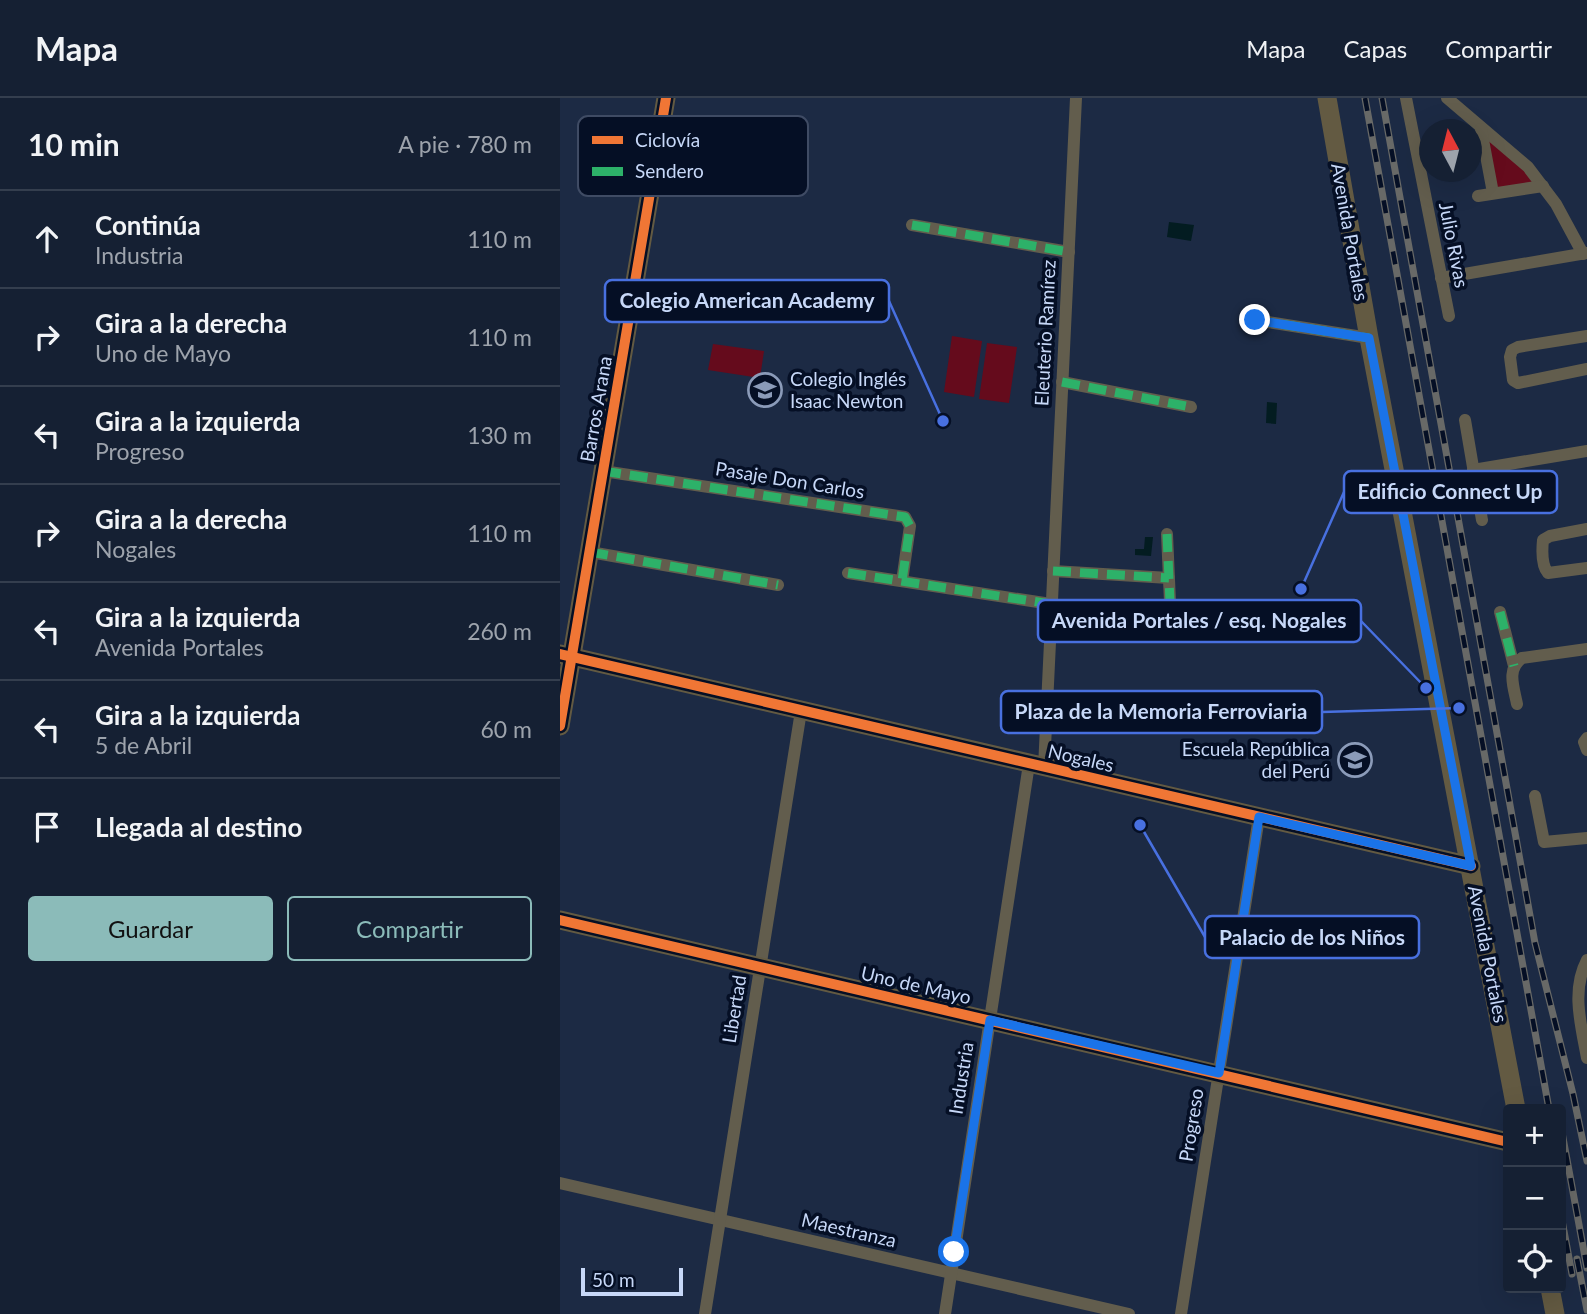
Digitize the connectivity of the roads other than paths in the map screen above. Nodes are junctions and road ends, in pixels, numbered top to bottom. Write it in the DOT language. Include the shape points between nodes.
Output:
graph roads {
  1 [pos="666,98"];
  2 [pos="1076,98"];
  3 [pos="1327,98"];
  4 [pos="1406,98"];
  5 [pos="1447,98"];
  6 [pos="663,116"];
  7 [pos="1470,119"];
  8 [pos="1482,130"];
  9 [pos="1482,134"];
  10 [pos="1543,186"];
  11 [pos="1493,193"];
  12 [pos="649,196"];
  13 [pos="1478,196"];
  14 [pos="912,225"];
  15 [pos="1069,252"];
  16 [pos="1585,254"];
  17 [pos="1441,278"];
  18 [pos="1449,316"];
  19 [pos="1255,320"];
  20 [pos="1587,336"];
  21 [pos="1369,338"];
  22 [pos="1587,369"];
  23 [pos="1062,382"];
  24 [pos="1191,407"];
  25 [pos="1465,420"];
  26 [pos="1587,450"];
  27 [pos="1473,470"];
  28 [pos="603,471"];
  29 [pos="1482,520"];
  30 [pos="1587,529"];
  31 [pos="1167,534"];
  32 [pos="590,552"];
  33 [pos="1587,568"];
  34 [pos="1053,571"];
  35 [pos="848,573"];
  36 [pos="1169,578"];
  37 [pos="902,581"];
  38 [pos="778,585"];
  39 [pos="1051,604"];
  40 [pos="1500,612"];
  41 [pos="1167,622"];
  42 [pos="1587,649"];
  43 [pos="566,655"];
  44 [pos="1514,666"];
  45 [pos="1517,704"];
  46 [pos="801,711"];
  47 [pos="560,726"];
  48 [pos="1587,738"];
  49 [pos="1587,750"];
  50 [pos="1036,766"];
  51 [pos="1535,796"];
  52 [pos="1259,817"];
  53 [pos="1587,838"];
  54 [pos="1471,866"];
  55 [pos="560,920"];
  56 [pos="1587,960"];
  57 [pos="760,967"];
  58 [pos="990,1020"];
  59 [pos="1587,1058"];
  60 [pos="1219,1073"];
  61 [pos="1515,1104"];
  62 [pos="1503,1141"];
  63 [pos="560,1183"];
  64 [pos="719,1220"];
  65 [pos="951,1273"];
  66 [pos="1551,1293"];
  67 [pos="705,1314"];
  68 [pos="945,1314"];
  69 [pos="1129,1314"];
  70 [pos="1181,1314"];
  71 [pos="1555,1314"];
  1 -- 6 [label="street, Barros Arana"];
  2 -- 15 [label="street, Eleuterio Ramírez"];
  3 -- 21 [label="street, Avenida Portales"];
  4 -- 17 [label="street, Julio Rivas"];
  5 -- 7 [label="street"];
  8 -- 10 [label="street" via="1528,167"];
  9 -- 11 [label="street"];
  10 -- 11 [label="street"];
  10 -- 16 [label="street"];
  11 -- 13 [label="street"];
  12 -- 28 [label="street, Barros Arana"];
  14 -- 15 [label="street"];
  15 -- 23 [label="street, Eleuterio Ramírez"];
  16 -- 17 [label="street"];
  17 -- 18 [label="street, Julio Rivas"];
  19 -- 21 [label="street"];
  20 -- 22 [label="street" via="1518,347 1510,357 1513,380 1518,383"];
  21 -- 54 [label="street, Avenida Portales"];
  23 -- 24 [label="street"];
  23 -- 34 [label="street, Eleuterio Ramírez"];
  25 -- 27 [label="street"];
  26 -- 27 [label="street"];
  27 -- 29 [label="street"];
  28 -- 32 [label="street, Barros Arana"];
  28 -- 37 [label="street, Pasaje Don Carlos" via="905,517 911,526"];
  30 -- 33 [label="street" via="1550,536 1543,540 1542,548 1548,573"];
  31 -- 36 [label="street"];
  32 -- 38 [label="street"];
  32 -- 43 [label="street, Barros Arana"];
  34 -- 36 [label="street"];
  34 -- 39 [label="street, Eleuterio Ramírez"];
  35 -- 37 [label="street"];
  36 -- 41 [label="street"];
  37 -- 39 [label="street"];
  39 -- 50 [label="street, Eleuterio Ramírez"];
  40 -- 44 [label="street"];
  42 -- 44 [label="street" via="1522,658"];
  43 -- 46 [label="street, Nogales"];
  43 -- 47 [label="street, Barros Arana"];
  44 -- 45 [label="street"];
  46 -- 50 [label="street, Nogales"];
  46 -- 57 [label="street, Libertad"];
  48 -- 49 [label="street"];
  50 -- 52 [label="street, Nogales"];
  50 -- 58 [label="street, Industria"];
  51 -- 53 [label="street" via="1544,842"];
  52 -- 54 [label="street, Nogales"];
  52 -- 60 [label="street, Progreso"];
  54 -- 61 [label="street, Avenida Portales"];
  55 -- 57 [label="street, Uno de Mayo"];
  56 -- 59 [label="street" via="1578,989"];
  57 -- 58 [label="street, Uno de Mayo"];
  57 -- 64 [label="street, Libertad"];
  58 -- 60 [label="street, Uno de Mayo"];
  58 -- 65 [label="street, Industria"];
  60 -- 62 [label="street, Uno de Mayo"];
  60 -- 70 [label="street, Progreso"];
  63 -- 64 [label="street, Maestranza"];
  64 -- 65 [label="street, Maestranza"];
  64 -- 67 [label="street, Libertad"];
  65 -- 68 [label="street, Industria"];
  65 -- 69 [label="street, Maestranza"];
  66 -- 71 [label="street"];
}
